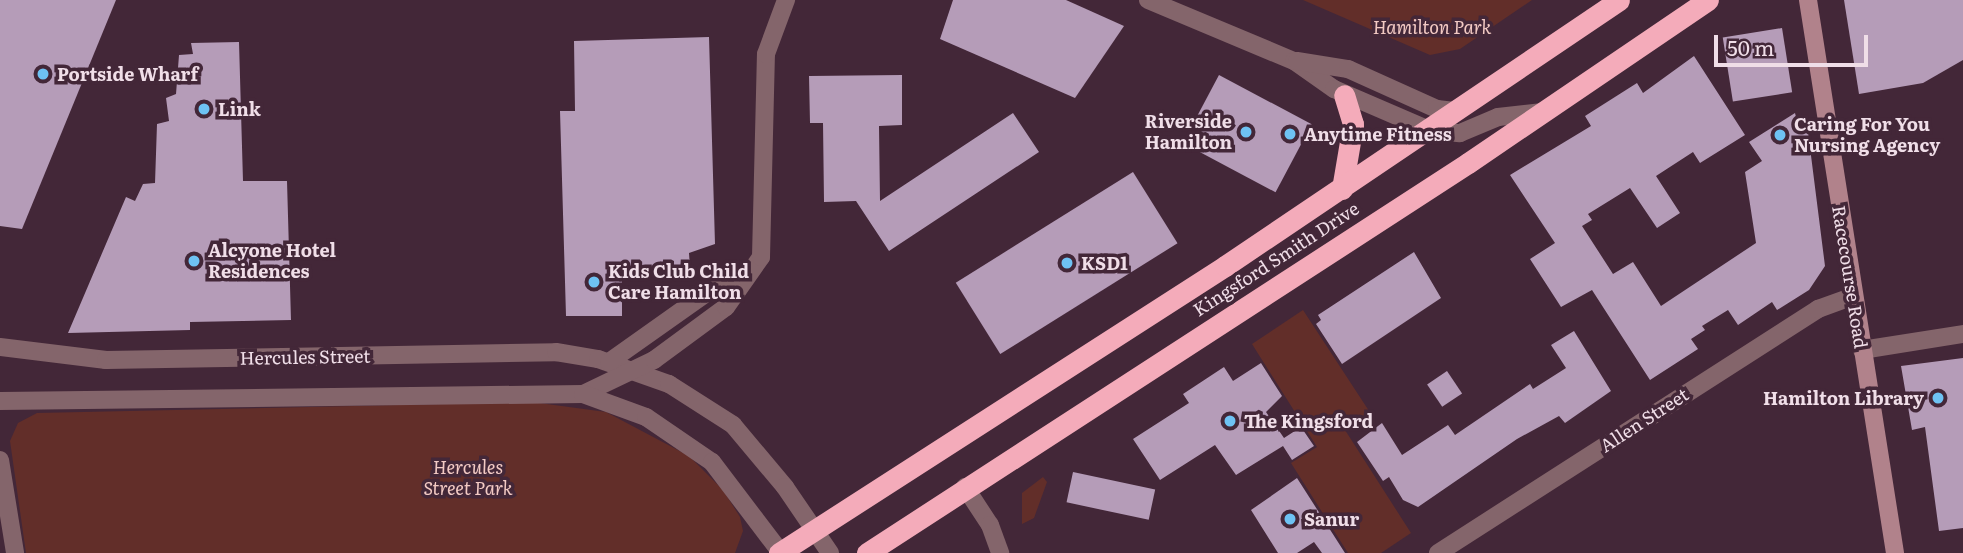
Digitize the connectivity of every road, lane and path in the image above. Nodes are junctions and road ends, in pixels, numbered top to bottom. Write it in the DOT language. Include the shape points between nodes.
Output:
graph roads {
  1 [pos="786,0"];
  2 [pos="1148,0"];
  3 [pos="1619,0"];
  4 [pos="1708,0"];
  5 [pos="1808,0"];
  6 [pos="1294,61"];
  7 [pos="1345,95"];
  8 [pos="1457,111"];
  9 [pos="1543,112"];
  10 [pos="1429,130"];
  11 [pos="1342,189"];
  12 [pos="745,278"];
  13 [pos="1853,296"];
  14 [pos="1963,334"];
  15 [pos="0,347"];
  16 [pos="1862,349"];
  17 [pos="0,355"];
  18 [pos="610,362"];
  19 [pos="638,369"];
  20 [pos="583,394"];
  21 [pos="0,401"];
  22 [pos="0,460"];
  23 [pos="965,487"];
  24 [pos="814,530"];
  25 [pos="15,553"];
  26 [pos="780,553"];
  27 [pos="830,553"];
  28 [pos="867,553"];
  29 [pos="1000,553"];
  30 [pos="1438,553"];
  31 [pos="1895,553"];
  1 -- 12 [label="street" via="762,87 765,240 761,257"];
  2 -- 6 [label="street"];
  3 -- 8 [label="highway, Kingsford Smith Drive"];
  4 -- 9 [label="highway, Kingsford Smith Drive"];
  5 -- 13 [label="street, Racecourse Road"];
  6 -- 7 [label="street"];
  6 -- 8 [label="street" via="1348,69 1437,109"];
  7 -- 10 [label="street"];
  7 -- 11 [label="highway" via="1353,124"];
  8 -- 10 [label="highway, Kingsford Smith Drive"];
  9 -- 10 [label="street" via="1498,117 1460,132"];
  9 -- 23 [label="highway, Kingsford Smith Drive"];
  10 -- 11 [label="highway, Kingsford Smith Drive"];
  11 -- 24 [label="highway, Kingsford Smith Drive"];
  12 -- 18 [label="street" via="715,287"];
  12 -- 19 [label="street" via="726,307"];
  13 -- 16 [label="street, Racecourse Road"];
  13 -- 30 [label="street, Allen Street" via="1818,309"];
  14 -- 16 [label="street"];
  15 -- 17 [label="street"];
  15 -- 18 [label="street, Hercules Street" via="106,360 556,352"];
  16 -- 31 [label="street, Racecourse Road"];
  18 -- 19 [label="street, Hercules Street"];
  19 -- 20 [label="street"];
  19 -- 24 [label="street, Hercules Street" via="697,399 733,425"];
  20 -- 21 [label="street"];
  20 -- 26 [label="street" via="646,417 712,462"];
  22 -- 25 [label="street"];
  23 -- 28 [label="highway, Kingsford Smith Drive"];
  23 -- 29 [label="street" via="990,525"];
  24 -- 26 [label="highway, Kingsford Smith Drive"];
  24 -- 27 [label="street, Hercules Street"];
}
